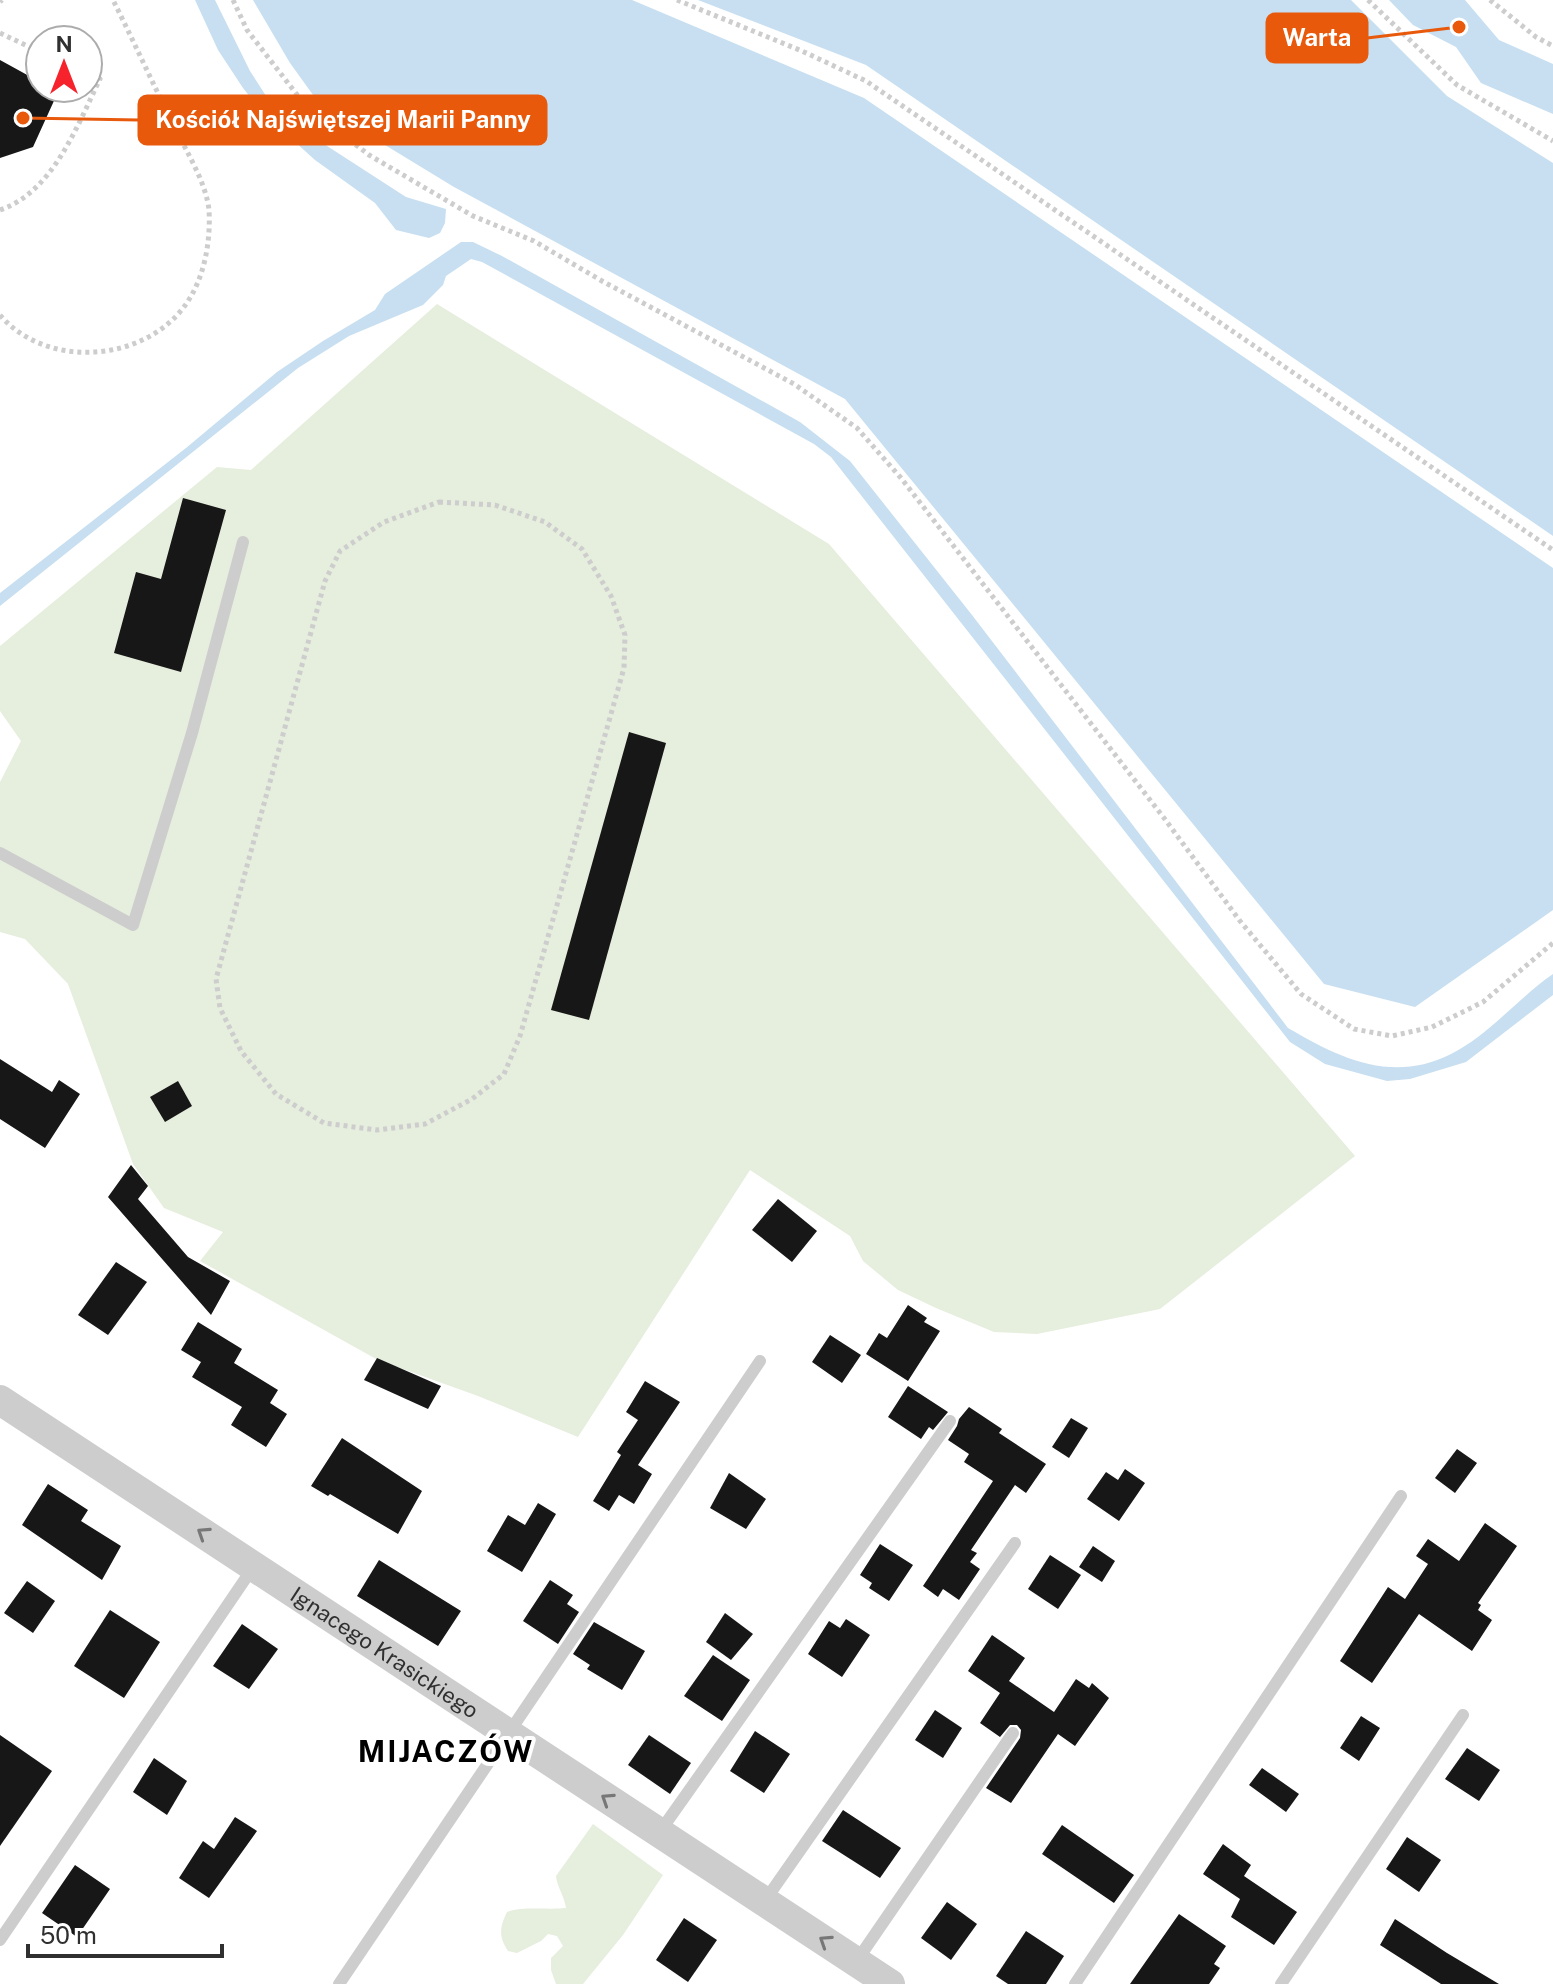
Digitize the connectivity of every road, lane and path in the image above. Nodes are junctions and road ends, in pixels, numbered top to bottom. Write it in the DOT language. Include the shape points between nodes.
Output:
graph roads {
  1 [pos="113,0"];
  2 [pos="233,0"];
  3 [pos="677,0"];
  4 [pos="1368,0"];
  5 [pos="1490,0"];
  6 [pos="0,33"];
  7 [pos="24,44"];
  8 [pos="1553,46"];
  9 [pos="88,104"];
  10 [pos="1553,141"];
  11 [pos="0,210"];
  12 [pos="0,315"];
  13 [pos="243,542"];
  14 [pos="1553,550"];
  15 [pos="325,581"];
  16 [pos="0,853"];
  17 [pos="1553,943"];
  18 [pos="760,1361"];
  19 [pos="0,1400"];
  20 [pos="950,1421"];
  21 [pos="1401,1496"];
  22 [pos="1015,1543"];
  23 [pos="254,1566"];
  24 [pos="1463,1715"];
  25 [pos="1013,1733"];
  26 [pos="510,1734"];
  27 [pos="659,1833"];
  28 [pos="764,1902"];
  29 [pos="0,1940"];
  30 [pos="856,1962"];
  31 [pos="339,1984"];
  32 [pos="890,1984"];
  33 [pos="1075,1984"];
  34 [pos="1281,1984"];
  1 -- 12 [label="path" via="209,207 209,244 198,281 180,313 150,338 110,350 74,354 9,326"];
  2 -- 17 [label="path" via="247,30 305,105 369,155 473,216 534,241 794,384 857,428 1301,994 1354,1029 1392,1036 1432,1027 1483,1002"];
  3 -- 14 [label="path" via="866,81"];
  4 -- 10 [label="path" via="1457,85"];
  5 -- 8 [label="path"];
  6 -- 7 [label="path"];
  9 -- 11 [label="path" via="58,163 15,205"];
  13 -- 16 [label="lane" via="133,925"];
  15 -- 15 [label="path" via="216,979 220,1008 241,1051 276,1094 324,1123 377,1130 425,1124 472,1099 504,1074 520,1036 624,668 625,635 611,596 582,549 545,522 495,505 439,502 384,522 340,551"];
  18 -- 26 [label="lane"];
  23 -- 19 [label="street, Ignacego Krasickiego, one-way"];
  20 -- 27 [label="lane"];
  21 -- 33 [label="lane"];
  22 -- 28 [label="lane"];
  23 -- 26 [label="street, Ignacego Krasickiego"];
  23 -- 29 [label="lane"];
  24 -- 34 [label="lane"];
  25 -- 30 [label="lane"];
  27 -- 26 [label="street, Ignacego Krasickiego, one-way"];
  26 -- 31 [label="lane"];
  27 -- 28 [label="street, Ignacego Krasickiego"];
  30 -- 28 [label="street, Ignacego Krasickiego, one-way"];
  30 -- 32 [label="street, Ignacego Krasickiego"];
}
